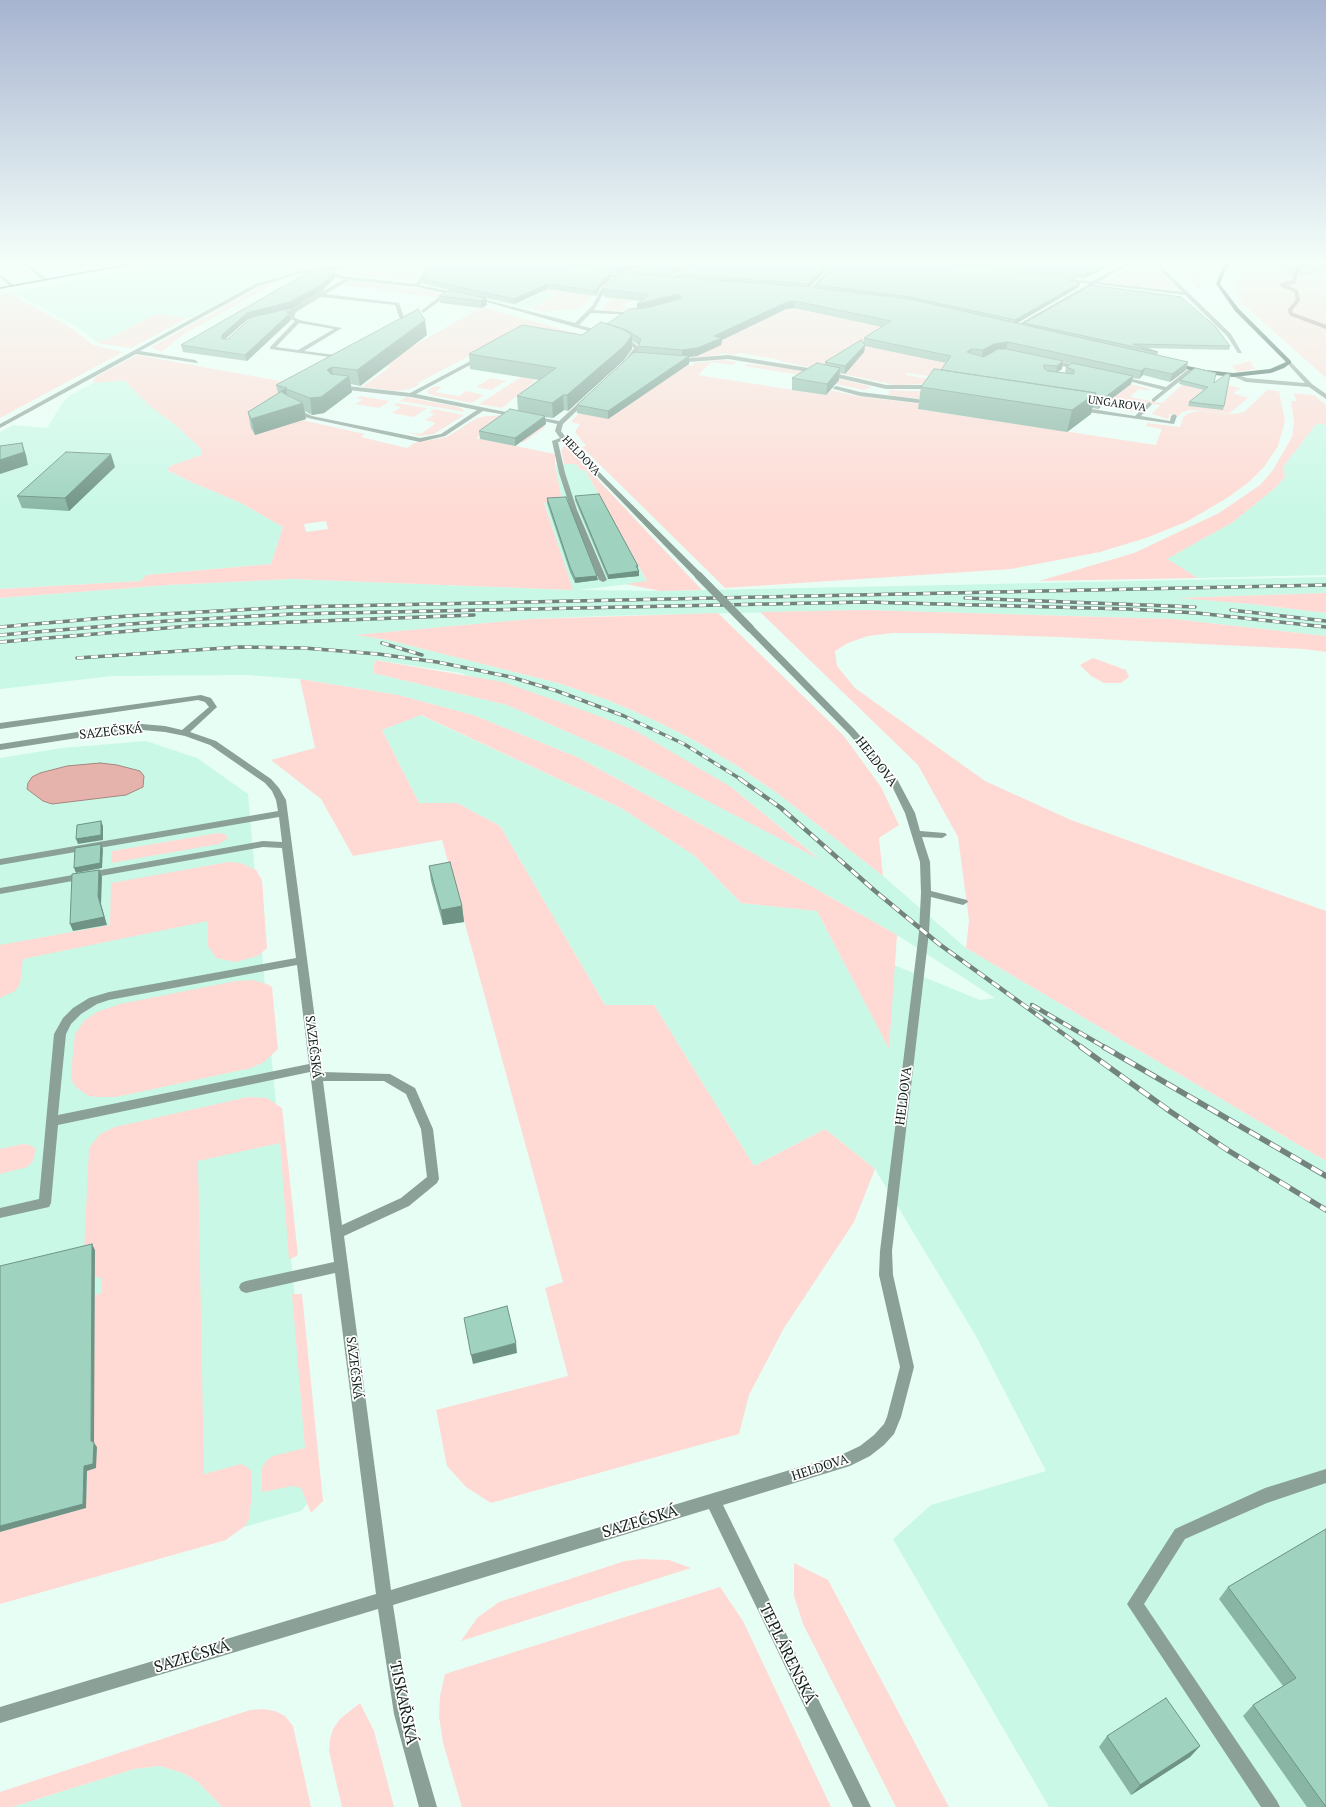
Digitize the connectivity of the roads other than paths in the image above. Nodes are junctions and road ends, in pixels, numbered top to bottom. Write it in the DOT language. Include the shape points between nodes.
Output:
graph roads {
  1 [pos="145,346"];
  2 [pos="274,346"];
  3 [pos="308,346"];
  4 [pos="635,346"];
  5 [pos="1236,346"];
  6 [pos="1273,346"];
  7 [pos="135,352"];
  8 [pos="298,352"];
  9 [pos="1240,352"];
  10 [pos="349,354"];
  11 [pos="488,354"];
  12 [pos="633,356"];
  13 [pos="639,357"];
  14 [pos="1042,360"];
  15 [pos="672,361"];
  16 [pos="195,362"];
  17 [pos="1289,362"];
  18 [pos="1171,364"];
  19 [pos="621,367"];
  20 [pos="1085,369"];
  21 [pos="1192,369"];
  22 [pos="1233,375"];
  23 [pos="1114,376"];
  24 [pos="1310,385"];
  25 [pos="334,386"];
  26 [pos="886,387"];
  27 [pos="836,388"];
  28 [pos="940,388"];
  29 [pos="1167,389"];
  30 [pos="594,392"];
  31 [pos="411,395"];
  32 [pos="877,396"];
  33 [pos="1326,397"];
  34 [pos="918,401"];
  35 [pos="290,408"];
  36 [pos="1076,408"];
  37 [pos="483,409"];
  38 [pos="1174,416"];
  39 [pos="1137,417"];
  40 [pos="560,423"];
  41 [pos="0,426"];
  42 [pos="567,442"];
  43 [pos="603,580"];
  44 [pos="0,726"];
  45 [pos="184,733"];
  46 [pos="0,747"];
  47 [pos="283,814"];
  48 [pos="916,834"];
  49 [pos="942,835"];
  50 [pos="287,845"];
  51 [pos="0,862"];
  52 [pos="0,891"];
  53 [pos="926,893"];
  54 [pos="963,902"];
  55 [pos="301,961"];
  56 [pos="316,1071"];
  57 [pos="52,1121"];
  58 [pos="0,1213"];
  59 [pos="337,1233"];
  60 [pos="341,1266"];
  61 [pos="246,1287"];
  62 [pos="1326,1476"];
  63 [pos="713,1501"];
  64 [pos="384,1598"];
  65 [pos="0,1715"];
  66 [pos="428,1807"];
  67 [pos="862,1807"];
  68 [pos="1272,1807"];
  1 -- 7 [label="street"];
  2 -- 8 [label="street" via="272,348"];
  3 -- 8 [label="street"];
  4 -- 12 [label="street" via="637,348"];
  5 -- 9 [label="street"];
  6 -- 17 [label="main road"];
  7 -- 16 [label="street"];
  7 -- 41 [label="street"];
  8 -- 10 [label="street" via="342,358"];
  11 -- 31 [label="street"];
  12 -- 13 [label="street"];
  12 -- 19 [label="street"];
  14 -- 20 [label="street" via="1068,368"];
  15 -- 26 [label="street" via="728,356 821,372"];
  17 -- 22 [label="main road" via="1282,368 1271,371"];
  17 -- 24 [label="street"];
  18 -- 21 [label="main road"];
  21 -- 22 [label="main road"];
  21 -- 29 [label="street"];
  22 -- 24 [label="street" via="1246,380"];
  23 -- 29 [label="street"];
  24 -- 33 [label="street"];
  25 -- 31 [label="street"];
  26 -- 28 [label="street"];
  26 -- 32 [label="street"];
  27 -- 32 [label="street"];
  29 -- 39 [label="street"];
  30 -- 40 [label="street, HELDOVA"];
  31 -- 37 [label="street"];
  32 -- 34 [label="street"];
  35 -- 37 [label="street" via="310,417 420,440 443,435"];
  36 -- 39 [label="street, UNGAROVA"];
  37 -- 40 [label="street"];
  38 -- 39 [label="street, UNGAROVA" via="1172,422"];
  40 -- 42 [label="street, HELDOVA" via="558,431"];
  42 -- 43 [label="street" via="555,441 562,473 574,510"];
  42 -- 48 [label="street, HELDOVA, bridge" via="852,732 894,781 910,813"];
  44 -- 45 [label="street" via="198,697 208,700 213,707"];
  45 -- 46 [label="street, SAZEČSKÁ" via="142,727"];
  45 -- 47 [label="street, SAZEČSKÁ" via="213,743 268,781 281,800"];
  47 -- 50 [label="street, SAZEČSKÁ"];
  47 -- 51 [label="street"];
  48 -- 49 [label="street"];
  48 -- 53 [label="street, HELDOVA" via="925,862"];
  50 -- 52 [label="street" via="263,844"];
  50 -- 55 [label="street, SAZEČSKÁ"];
  53 -- 54 [label="street"];
  53 -- 63 [label="street, HELDOVA" via="924,932 886,1251 886,1275 907,1367 894,1417 889,1429 879,1440 845,1461"];
  55 -- 56 [label="street, SAZEČSKÁ"];
  55 -- 57 [label="street" via="109,996 93,1001 77,1011 67,1021 60,1034"];
  56 -- 57 [label="street"];
  56 -- 59 [label="street, SAZEČSKÁ"];
  56 -- 59 [label="street" via="386,1077 411,1091 427,1129 432,1179 405,1202"];
  57 -- 58 [label="street" via="45,1202"];
  59 -- 60 [label="street, SAZEČSKÁ"];
  60 -- 61 [label="street"];
  60 -- 64 [label="street, SAZEČSKÁ"];
  62 -- 68 [label="street" via="1265,1496 1180,1534 1135,1604"];
  63 -- 64 [label="street, SAZEČSKÁ"];
  63 -- 67 [label="street, TEPLÁRENSKÁ"];
  64 -- 65 [label="street, SAZEČSKÁ"];
  64 -- 66 [label="street, TISKAŘSKÁ" via="402,1714"];
}
